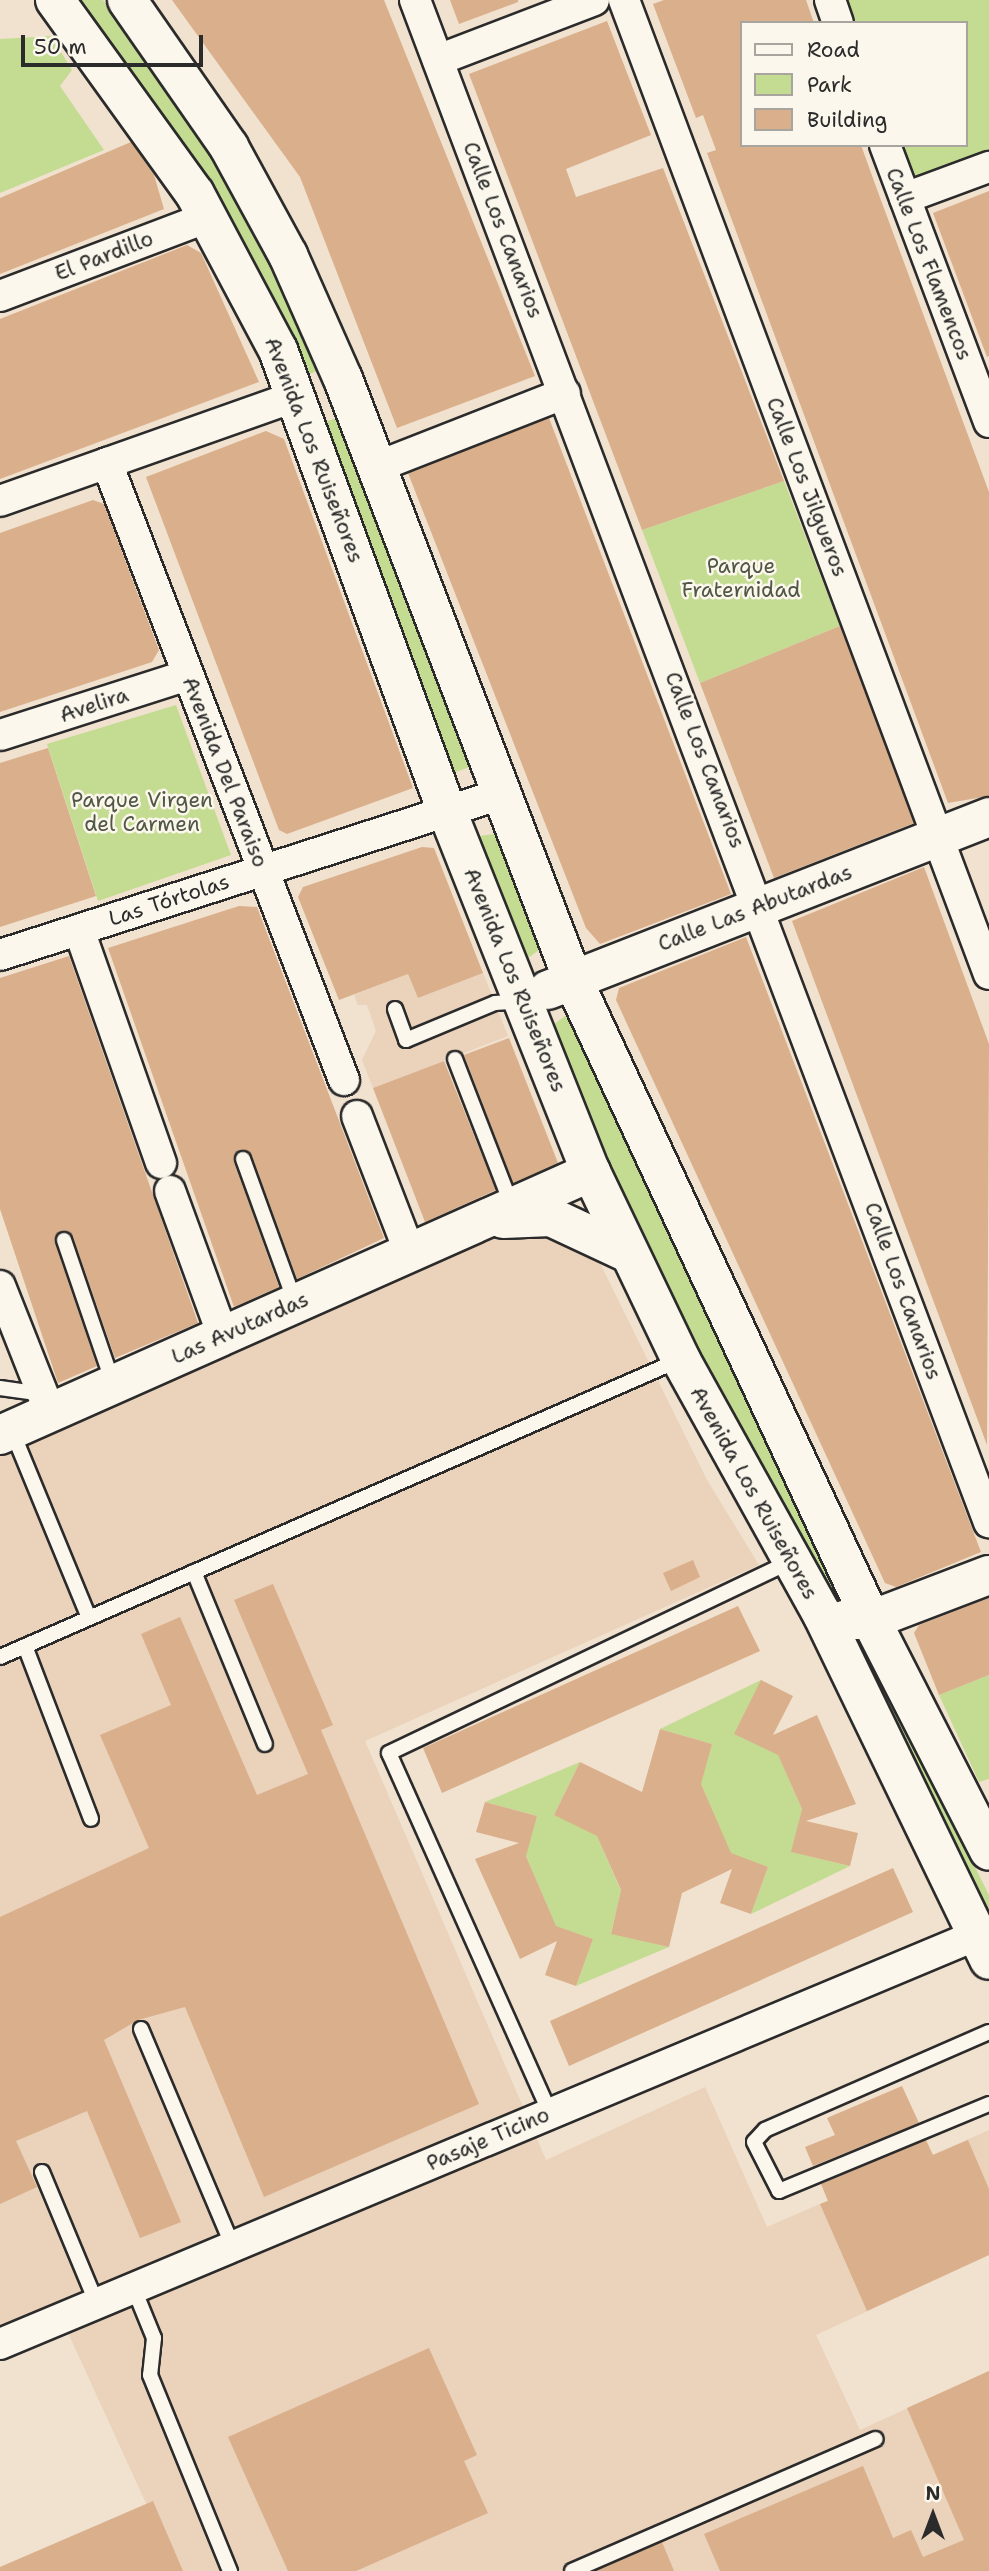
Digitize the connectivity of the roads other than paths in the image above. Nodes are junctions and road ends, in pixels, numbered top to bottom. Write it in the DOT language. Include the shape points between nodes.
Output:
graph roads {
  1 [pos="55,0"];
  2 [pos="127,0"];
  3 [pos="415,0"];
  4 [pos="594,0"];
  5 [pos="624,0"];
  6 [pos="830,0"];
  7 [pos="837,21"];
  8 [pos="438,60"];
  9 [pos="886,147"];
  10 [pos="989,167"];
  11 [pos="905,198"];
  12 [pos="208,217"];
  13 [pos="0,296"];
  14 [pos="982,382"];
  15 [pos="565,393"];
  16 [pos="297,396"];
  17 [pos="989,422"];
  18 [pos="107,463"];
  19 [pos="374,468"];
  20 [pos="0,501"];
  21 [pos="188,675"];
  22 [pos="0,735"];
  23 [pos="498,795"];
  24 [pos="447,811"];
  25 [pos="989,817"];
  26 [pos="939,836"];
  27 [pos="262,869"];
  28 [pos="761,906"];
  29 [pos="79,930"];
  30 [pos="0,955"];
  31 [pos="989,974"];
  32 [pos="573,980"];
  33 [pos="522,1001"];
  34 [pos="395,1009"];
  35 [pos="455,1059"];
  36 [pos="344,1080"];
  37 [pos="357,1115"];
  38 [pos="243,1160"];
  39 [pos="161,1163"];
  40 [pos="591,1172"];
  41 [pos="170,1191"];
  42 [pos="497,1215"];
  43 [pos="64,1240"];
  44 [pos="410,1253"];
  45 [pos="628,1253"];
  46 [pos="0,1286"];
  47 [pos="296,1303"];
  48 [pos="223,1336"];
  49 [pos="681,1360"];
  50 [pos="114,1384"];
  51 [pos="0,1388"];
  52 [pos="46,1404"];
  53 [pos="6,1432"];
  54 [pos="989,1522"];
  55 [pos="790,1562"];
  56 [pos="194,1572"];
  57 [pos="989,1575"];
  58 [pos="822,1614"];
  59 [pos="89,1618"];
  60 [pos="871,1620"];
  61 [pos="25,1646"];
  62 [pos="0,1657"];
  63 [pos="265,1744"];
  64 [pos="968,1818"];
  65 [pos="91,1819"];
  66 [pos="989,1851"];
  67 [pos="989,1870"];
  68 [pos="983,1947"];
  69 [pos="141,2029"];
  70 [pos="989,2032"];
  71 [pos="989,2104"];
  72 [pos="550,2113"];
  73 [pos="42,2172"];
  74 [pos="233,2247"];
  75 [pos="134,2289"];
  76 [pos="97,2304"];
  77 [pos="0,2344"];
  78 [pos="875,2438"];
  79 [pos="230,2571"];
  80 [pos="572,2571"];
  1 -- 12 [label="main road, Avenida Los Ruiseñores"];
  2 -- 19 [label="main road, Avenida Los Ruiseñores" via="229,147 288,255"];
  3 -- 8 [label="street, Calle Los Canarios"];
  4 -- 8 [label="street"];
  5 -- 26 [label="street, Calle Los Jilgueros"];
  6 -- 7 [label="street"];
  8 -- 15 [label="street, Calle Los Canarios"];
  9 -- 11 [label="street, Calle Los Flamencos"];
  10 -- 11 [label="street"];
  11 -- 14 [label="street, Calle Los Flamencos"];
  12 -- 13 [label="street, El Pardillo"];
  12 -- 16 [label="main road, Avenida Los Ruiseñores"];
  14 -- 17 [label="street, Calle Los Flamencos"];
  15 -- 19 [label="street"];
  15 -- 28 [label="street, Calle Los Canarios"];
  16 -- 18 [label="street"];
  16 -- 24 [label="main road, Avenida Los Ruiseñores"];
  18 -- 20 [label="street"];
  18 -- 21 [label="street, Avenida Del Paraiso"];
  19 -- 23 [label="main road, Avenida Los Ruiseñores"];
  21 -- 22 [label="street, Avelira"];
  21 -- 27 [label="street, Avenida Del Paraiso"];
  23 -- 24 [label="street, Las Tórtolas"];
  23 -- 32 [label="main road, Avenida Los Ruiseñores"];
  24 -- 27 [label="street, Las Tórtolas"];
  24 -- 33 [label="main road, Avenida Los Ruiseñores"];
  25 -- 26 [label="main road, Calle Las Abutardas"];
  26 -- 28 [label="main road, Calle Las Abutardas"];
  26 -- 31 [label="street, Calle Los Jilgueros"];
  27 -- 29 [label="street, Las Tórtolas"];
  27 -- 36 [label="street, Avenida Del Paraiso"];
  28 -- 32 [label="main road, Calle Las Abutardas"];
  28 -- 54 [label="street, Calle Los Canarios"];
  29 -- 30 [label="street, Las Tórtolas"];
  29 -- 39 [label="street"];
  32 -- 33 [label="main road, Calle Las Abutardas"];
  32 -- 60 [label="main road, Avenida Los Ruiseñores"];
  33 -- 34 [label="lane" via="495,1003 406,1041"];
  33 -- 40 [label="main road, Avenida Los Ruiseñores"];
  35 -- 42 [label="lane"];
  37 -- 44 [label="street"];
  38 -- 47 [label="lane"];
  40 -- 42 [label="main road, Las Avutardas"];
  40 -- 45 [label="main road, Avenida Los Ruiseñores"];
  41 -- 48 [label="street"];
  42 -- 44 [label="main road, Las Avutardas"];
  42 -- 45 [label="main road, Las Avutardas" via="551,1217"];
  43 -- 50 [label="lane"];
  44 -- 47 [label="main road, Las Avutardas"];
  45 -- 49 [label="main road, Avenida Los Ruiseñores"];
  46 -- 52 [label="street"];
  47 -- 48 [label="main road, Las Avutardas"];
  48 -- 50 [label="main road, Las Avutardas"];
  49 -- 55 [label="main road, Avenida Los Ruiseñores"];
  49 -- 56 [label="lane"];
  50 -- 52 [label="main road, Las Avutardas"];
  51 -- 52 [label="lane"];
  52 -- 53 [label="main road, Las Avutardas"];
  53 -- 59 [label="lane"];
  55 -- 58 [label="main road, Avenida Los Ruiseñores"];
  55 -- 72 [label="lane" via="389,1753"];
  56 -- 59 [label="lane"];
  56 -- 63 [label="lane"];
  57 -- 60 [label="main road"];
  58 -- 60 [label="main road"];
  58 -- 68 [label="main road, Avenida Los Ruiseñores"];
  59 -- 61 [label="lane"];
  60 -- 64 [label="main road, Avenida Los Ruiseñores"];
  61 -- 62 [label="lane"];
  61 -- 65 [label="lane"];
  64 -- 66 [label="main road, Avenida Los Ruiseñores"];
  64 -- 67 [label="main road, Avenida Los Ruiseñores"];
  68 -- 72 [label="street, Pasaje Ticino"];
  69 -- 74 [label="lane"];
  70 -- 71 [label="lane" via="765,2130 754,2142 779,2191"];
  72 -- 74 [label="street, Pasaje Ticino"];
  73 -- 76 [label="lane"];
  74 -- 75 [label="street, Pasaje Ticino"];
  75 -- 76 [label="street, Pasaje Ticino"];
  75 -- 79 [label="lane" via="154,2338 150,2375"];
  76 -- 77 [label="street, Pasaje Ticino"];
  78 -- 80 [label="lane"];
}
